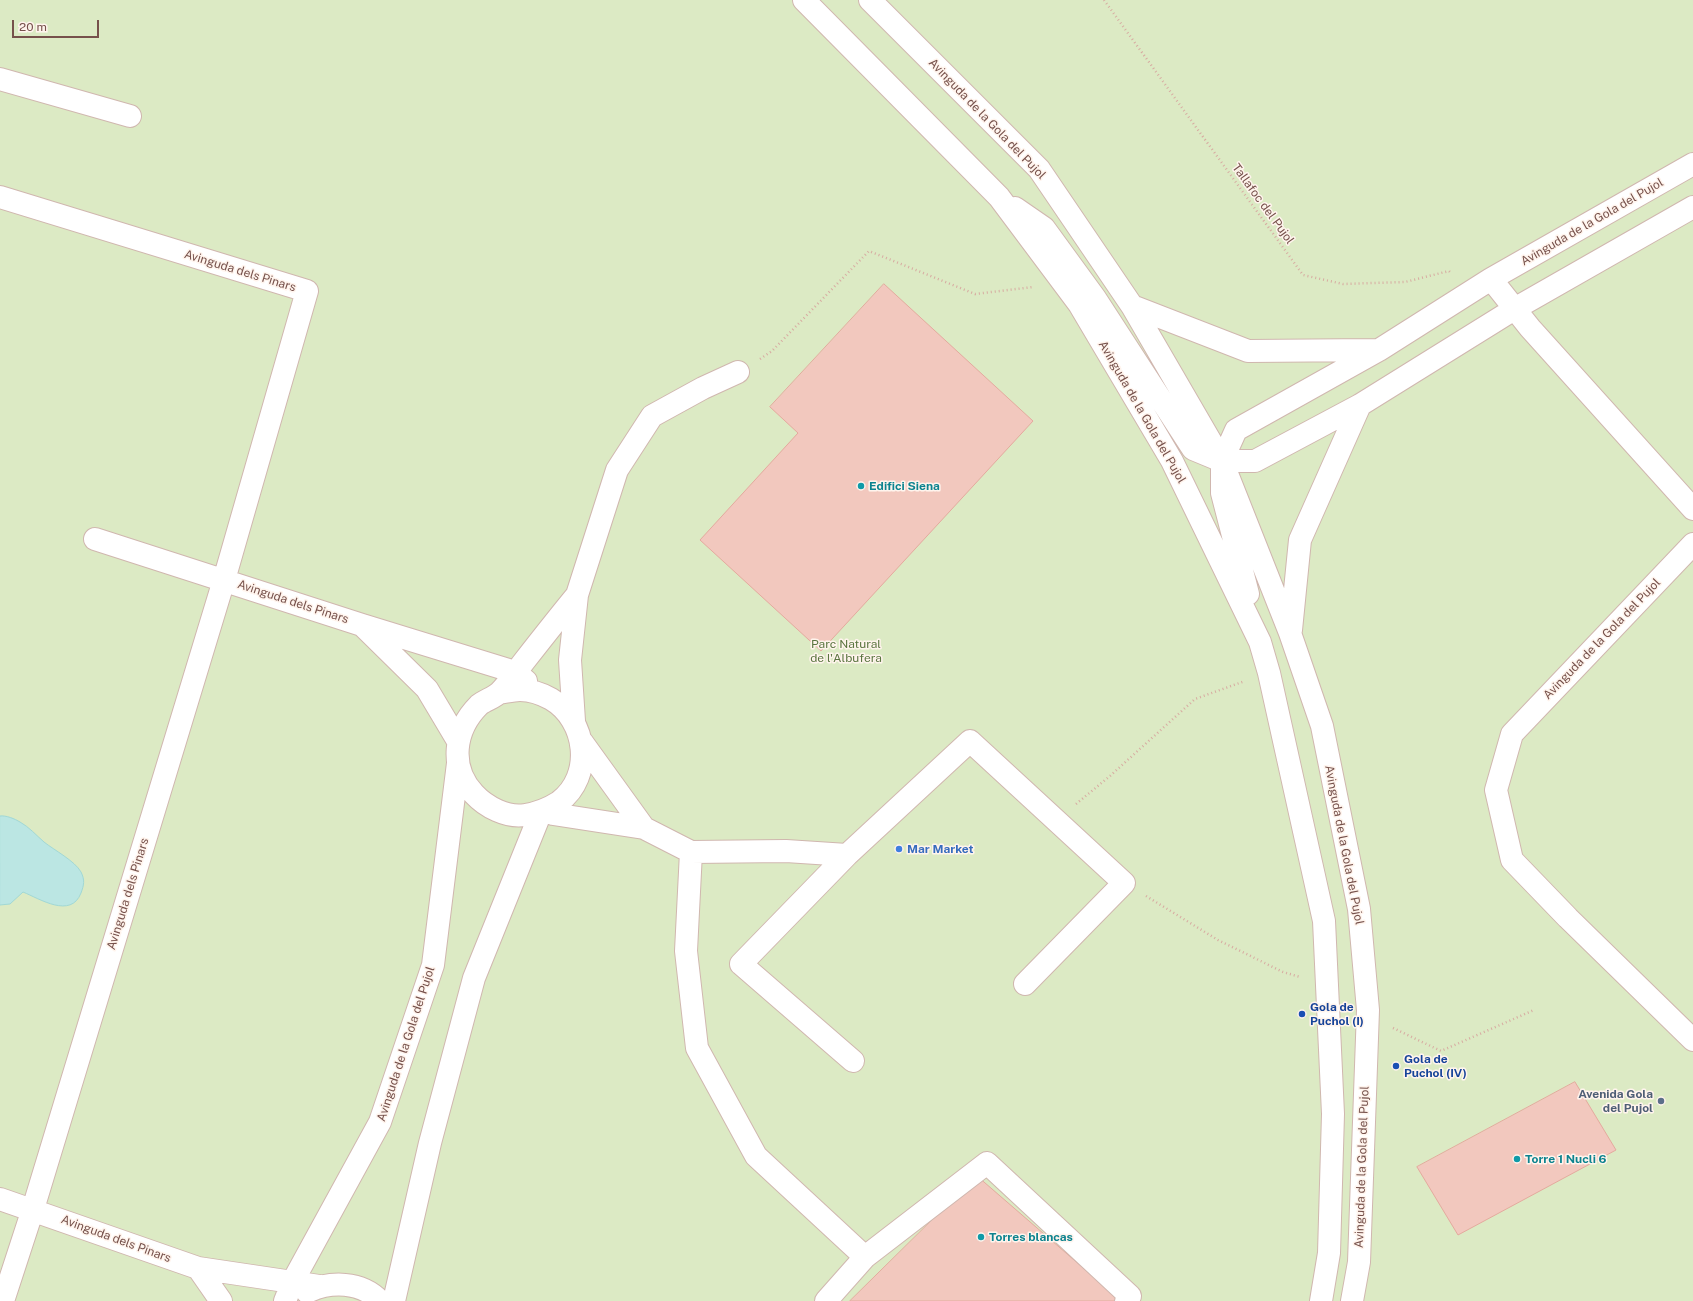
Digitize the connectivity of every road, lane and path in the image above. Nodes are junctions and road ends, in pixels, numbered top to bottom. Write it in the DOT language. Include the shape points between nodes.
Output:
graph roads {
  1 [pos="804,0"];
  2 [pos="870,0"];
  3 [pos="1104,0"];
  4 [pos="0,79"];
  5 [pos="130,116"];
  6 [pos="1693,164"];
  7 [pos="0,197"];
  8 [pos="999,197"];
  9 [pos="1693,207"];
  10 [pos="1491,279"];
  11 [pos="1063,283"];
  12 [pos="1465,296"];
  13 [pos="1132,306"];
  14 [pos="1516,308"];
  15 [pos="1380,350"];
  16 [pos="738,372"];
  17 [pos="1360,405"];
  18 [pos="1222,461"];
  19 [pos="1693,509"];
  20 [pos="95,539"];
  21 [pos="1693,544"];
  22 [pos="224,580"];
  23 [pos="577,595"];
  24 [pos="362,624"];
  25 [pos="1290,633"];
  26 [pos="1260,642"];
  27 [pos="515,672"];
  28 [pos="1269,673"];
  29 [pos="499,693"];
  30 [pos="541,694"];
  31 [pos="574,721"];
  32 [pos="458,741"];
  33 [pos="582,742"];
  34 [pos="458,762"];
  35 [pos="542,811"];
  36 [pos="1056,821"];
  37 [pos="644,828"];
  38 [pos="691,852"];
  39 [pos="847,855"];
  40 [pos="1025,984"];
  41 [pos="1693,1040"];
  42 [pos="853,1061"];
  43 [pos="0,1198"];
  44 [pos="33,1209"];
  45 [pos="865,1257"];
  46 [pos="198,1268"];
  47 [pos="291,1294"];
  48 [pos="3,1301"];
  49 [pos="221,1301"];
  50 [pos="380,1301"];
  51 [pos="394,1301"];
  52 [pos="826,1301"];
  53 [pos="1126,1301"];
  54 [pos="1321,1301"];
  55 [pos="1352,1301"];
  1 -- 8 [label="street, Avinguda de la Gola del Pujol"];
  2 -- 13 [label="street, Avinguda de la Gola del Pujol" via="1039,170"];
  3 -- 12 [label="path, Tallafoc del Pujol" via="1303,275 1343,284 1405,282 1450,271"];
  4 -- 5 [label="street"];
  6 -- 10 [label="street, Avinguda de la Gola del Pujol"];
  7 -- 22 [label="street, Avinguda dels Pinars" via="307,291"];
  8 -- 11 [label="street, Avinguda de la Gola del Pujol"];
  8 -- 18 [label="street, Avinguda de la Gola del Pujol" via="1044,228 1095,298 1193,449"];
  9 -- 14 [label="street, Avinguda de la Gola del Pujol"];
  10 -- 12 [label="street, Avinguda de la Gola del Pujol"];
  10 -- 14 [label="street"];
  11 -- 16 [label="path" via="975,294 869,251 772,351"];
  11 -- 26 [label="street, Avinguda de la Gola del Pujol" via="1079,304 1172,460"];
  12 -- 15 [label="street, Avinguda de la Gola del Pujol"];
  13 -- 15 [label="street" via="1248,351"];
  13 -- 18 [label="street, Avinguda de la Gola del Pujol"];
  14 -- 17 [label="street, Avinguda de la Gola del Pujol"];
  14 -- 19 [label="street" via="1535,334"];
  15 -- 18 [label="street, Avinguda de la Gola del Pujol" via="1236,430"];
  16 -- 23 [label="street" via="652,416 617,470"];
  17 -- 18 [label="street, Avinguda de la Gola del Pujol" via="1255,461"];
  17 -- 25 [label="street, Avinguda de la Gola del Pujol" via="1300,540"];
  18 -- 25 [label="street, Avinguda de la Gola del Pujol"];
  18 -- 26 [label="street, Avinguda de la Gola del Pujol" via="1222,493"];
  20 -- 22 [label="street, Avinguda dels Pinars"];
  21 -- 41 [label="street, Avinguda de la Gola del Pujol" via="1512,734 1496,790 1512,860"];
  22 -- 24 [label="street, Avinguda dels Pinars"];
  22 -- 44 [label="street, Avinguda dels Pinars"];
  23 -- 27 [label="street"];
  23 -- 31 [label="street" via="570,660"];
  24 -- 27 [label="street"];
  24 -- 32 [label="street" via="427,689"];
  25 -- 55 [label="street, Avinguda de la Gola del Pujol" via="1322,726 1358,909 1368,1010 1359,1262"];
  26 -- 28 [label="street, Avinguda de la Gola del Pujol"];
  27 -- 29 [label="street"];
  27 -- 30 [label="street"];
  28 -- 36 [label="path" via="1195,699"];
  28 -- 54 [label="street, Avinguda de la Gola del Pujol" via="1324,921 1333,1114 1329,1253"];
  29 -- 30 [label="street" via="520,690"];
  29 -- 32 [label="street" via="480,704 466,721"];
  30 -- 31 [label="street" via="560,705"];
  31 -- 33 [label="street"];
  32 -- 34 [label="street"];
  33 -- 35 [label="street" via="582,764 574,785 560,801"];
  33 -- 37 [label="street"];
  34 -- 35 [label="street" via="467,786 482,802 501,812 523,815"];
  34 -- 47 [label="street, Avinguda de la Gola del Pujol" via="433,965 380,1122"];
  35 -- 37 [label="street"];
  35 -- 51 [label="street" via="474,978 430,1143"];
  36 -- 39 [label="street" via="970,741"];
  36 -- 40 [label="street" via="1124,883"];
  37 -- 38 [label="street"];
  38 -- 39 [label="street" via="786,851"];
  38 -- 45 [label="street" via="686,951 697,1048 756,1156"];
  39 -- 42 [label="street" via="741,964"];
  43 -- 44 [label="street, Avinguda dels Pinars"];
  44 -- 46 [label="street, Avinguda dels Pinars"];
  44 -- 48 [label="street, Avinguda dels Pinars"];
  45 -- 52 [label="street"];
  45 -- 53 [label="street" via="987,1163 1130,1296"];
  46 -- 47 [label="street"];
  46 -- 49 [label="street"];
  47 -- 50 [label="street" via="319,1286 339,1284 359,1288"];
}
